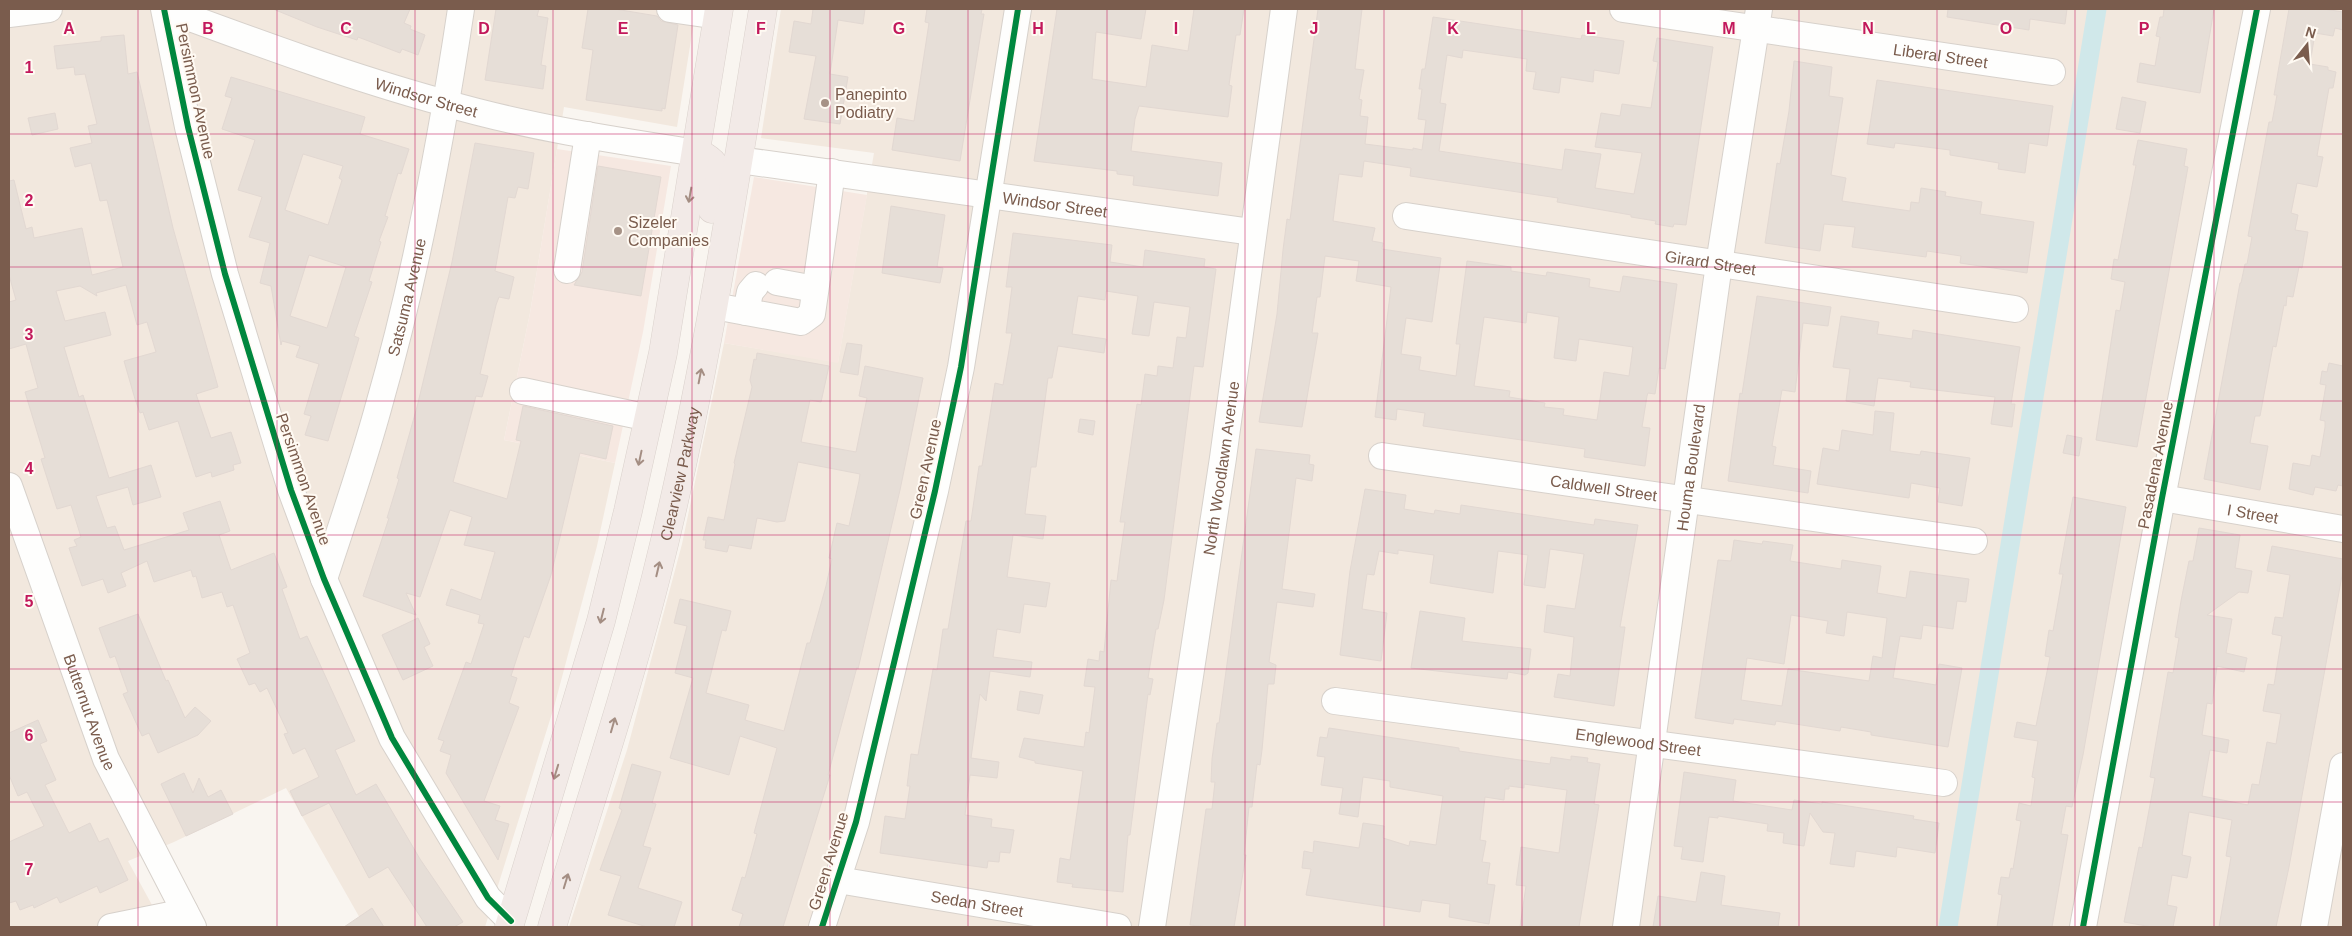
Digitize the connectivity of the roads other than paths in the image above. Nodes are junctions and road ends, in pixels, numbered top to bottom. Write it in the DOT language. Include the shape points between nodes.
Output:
graph roads {
  1 [pos="49,9"];
  2 [pos="165,9"];
  3 [pos="461,9"];
  4 [pos="670,9"];
  5 [pos="763,9"];
  6 [pos="1018,9"];
  7 [pos="1284,9"];
  8 [pos="1623,9"];
  9 [pos="2257,9"];
  10 [pos="719,12"];
  11 [pos="9,14"];
  12 [pos="1757,19"];
  13 [pos="710,70"];
  14 [pos="2052,72"];
  15 [pos="446,104"];
  16 [pos="588,135"];
  17 [pos="697,153"];
  18 [pos="738,160"];
  19 [pos="832,172"];
  20 [pos="990,193"];
  21 [pos="1406,216"];
  22 [pos="1252,232"];
  23 [pos="725,242"];
  24 [pos="1719,264"];
  25 [pos="567,270"];
  26 [pos="815,289"];
  27 [pos="714,306"];
  28 [pos="2015,309"];
  29 [pos="746,312"];
  30 [pos="523,391"];
  31 [pos="649,418"];
  32 [pos="1382,456"];
  33 [pos="9,486"];
  34 [pos="2162,498"];
  35 [pos="1687,500"];
  36 [pos="2343,529"];
  37 [pos="1974,541"];
  38 [pos="324,579"];
  39 [pos="1335,700"];
  40 [pos="1652,744"];
  41 [pos="2343,766"];
  42 [pos="1944,783"];
  43 [pos="838,880"];
  44 [pos="189,920"];
  45 [pos="510,924"];
  46 [pos="111,927"];
  47 [pos="552,927"];
  48 [pos="822,927"];
  49 [pos="1118,927"];
  50 [pos="1152,927"];
  51 [pos="1626,927"];
  52 [pos="2083,927"];
  53 [pos="2314,927"];
  1 -- 11 [label="street"];
  2 -- 15 [label="street, Windsor Street" via="320,65"];
  2 -- 38 [label="street, Persimmon Avenue" via="188,127 225,274 291,490"];
  3 -- 15 [label="street, Satsuma Avenue"];
  4 -- 10 [label="street"];
  5 -- 18 [label="highway, Clearview Parkway"];
  6 -- 20 [label="street, Green Avenue"];
  7 -- 22 [label="street, North Woodlawn Avenue"];
  8 -- 12 [label="street, Liberal Street"];
  9 -- 34 [label="street, Pasadena Avenue"];
  10 -- 13 [label="highway"];
  12 -- 14 [label="street, Liberal Street"];
  12 -- 24 [label="street, Houma Boulevard"];
  13 -- 17 [label="highway"];
  13 -- 18 [label="highway" via="723,86 717,132 719,146"];
  15 -- 16 [label="street, Windsor Street"];
  15 -- 38 [label="street, Satsuma Avenue" via="401,324 379,406"];
  16 -- 17 [label="street, Windsor Street"];
  16 -- 25 [label="street"];
  17 -- 23 [label="highway" via="716,165 718,175 710,224"];
  17 -- 31 [label="highway, one-way"];
  18 -- 19 [label="street, Windsor Street"];
  18 -- 23 [label="highway, Clearview Parkway"];
  19 -- 20 [label="street, Windsor Street"];
  19 -- 26 [label="street"];
  20 -- 22 [label="street, Windsor Street"];
  20 -- 43 [label="street, Green Avenue" via="936,491 856,822"];
  21 -- 24 [label="street, Girard Street"];
  22 -- 50 [label="street, North Woodlawn Avenue" via="1224,449"];
  23 -- 27 [label="highway, Clearview Parkway"];
  24 -- 28 [label="street, Girard Street"];
  24 -- 35 [label="street, Houma Boulevard"];
  26 -- 29 [label="street" via="766,284 750,292"];
  26 -- 29 [label="street" via="812,314 801,322"];
  27 -- 29 [label="street"];
  47 -- 27 [label="highway, Clearview Parkway, one-way" via="656,578"];
  30 -- 31 [label="street"];
  31 -- 45 [label="highway, one-way" via="601,621"];
  32 -- 35 [label="street, Caldwell Street"];
  33 -- 44 [label="street, Butternut Avenue" via="106,758"];
  34 -- 36 [label="street, I Street"];
  34 -- 52 [label="street, Pasadena Avenue"];
  35 -- 37 [label="street, Caldwell Street"];
  35 -- 40 [label="street, Houma Boulevard"];
  38 -- 45 [label="street, Persimmon Avenue" via="392,738 488,898"];
  39 -- 40 [label="street, Englewood Street"];
  40 -- 42 [label="street, Englewood Street"];
  40 -- 51 [label="street, Houma Boulevard"];
  41 -- 53 [label="street"];
  43 -- 48 [label="street, Green Avenue"];
  43 -- 49 [label="street, Sedan Street"];
  44 -- 46 [label="street"];
}
